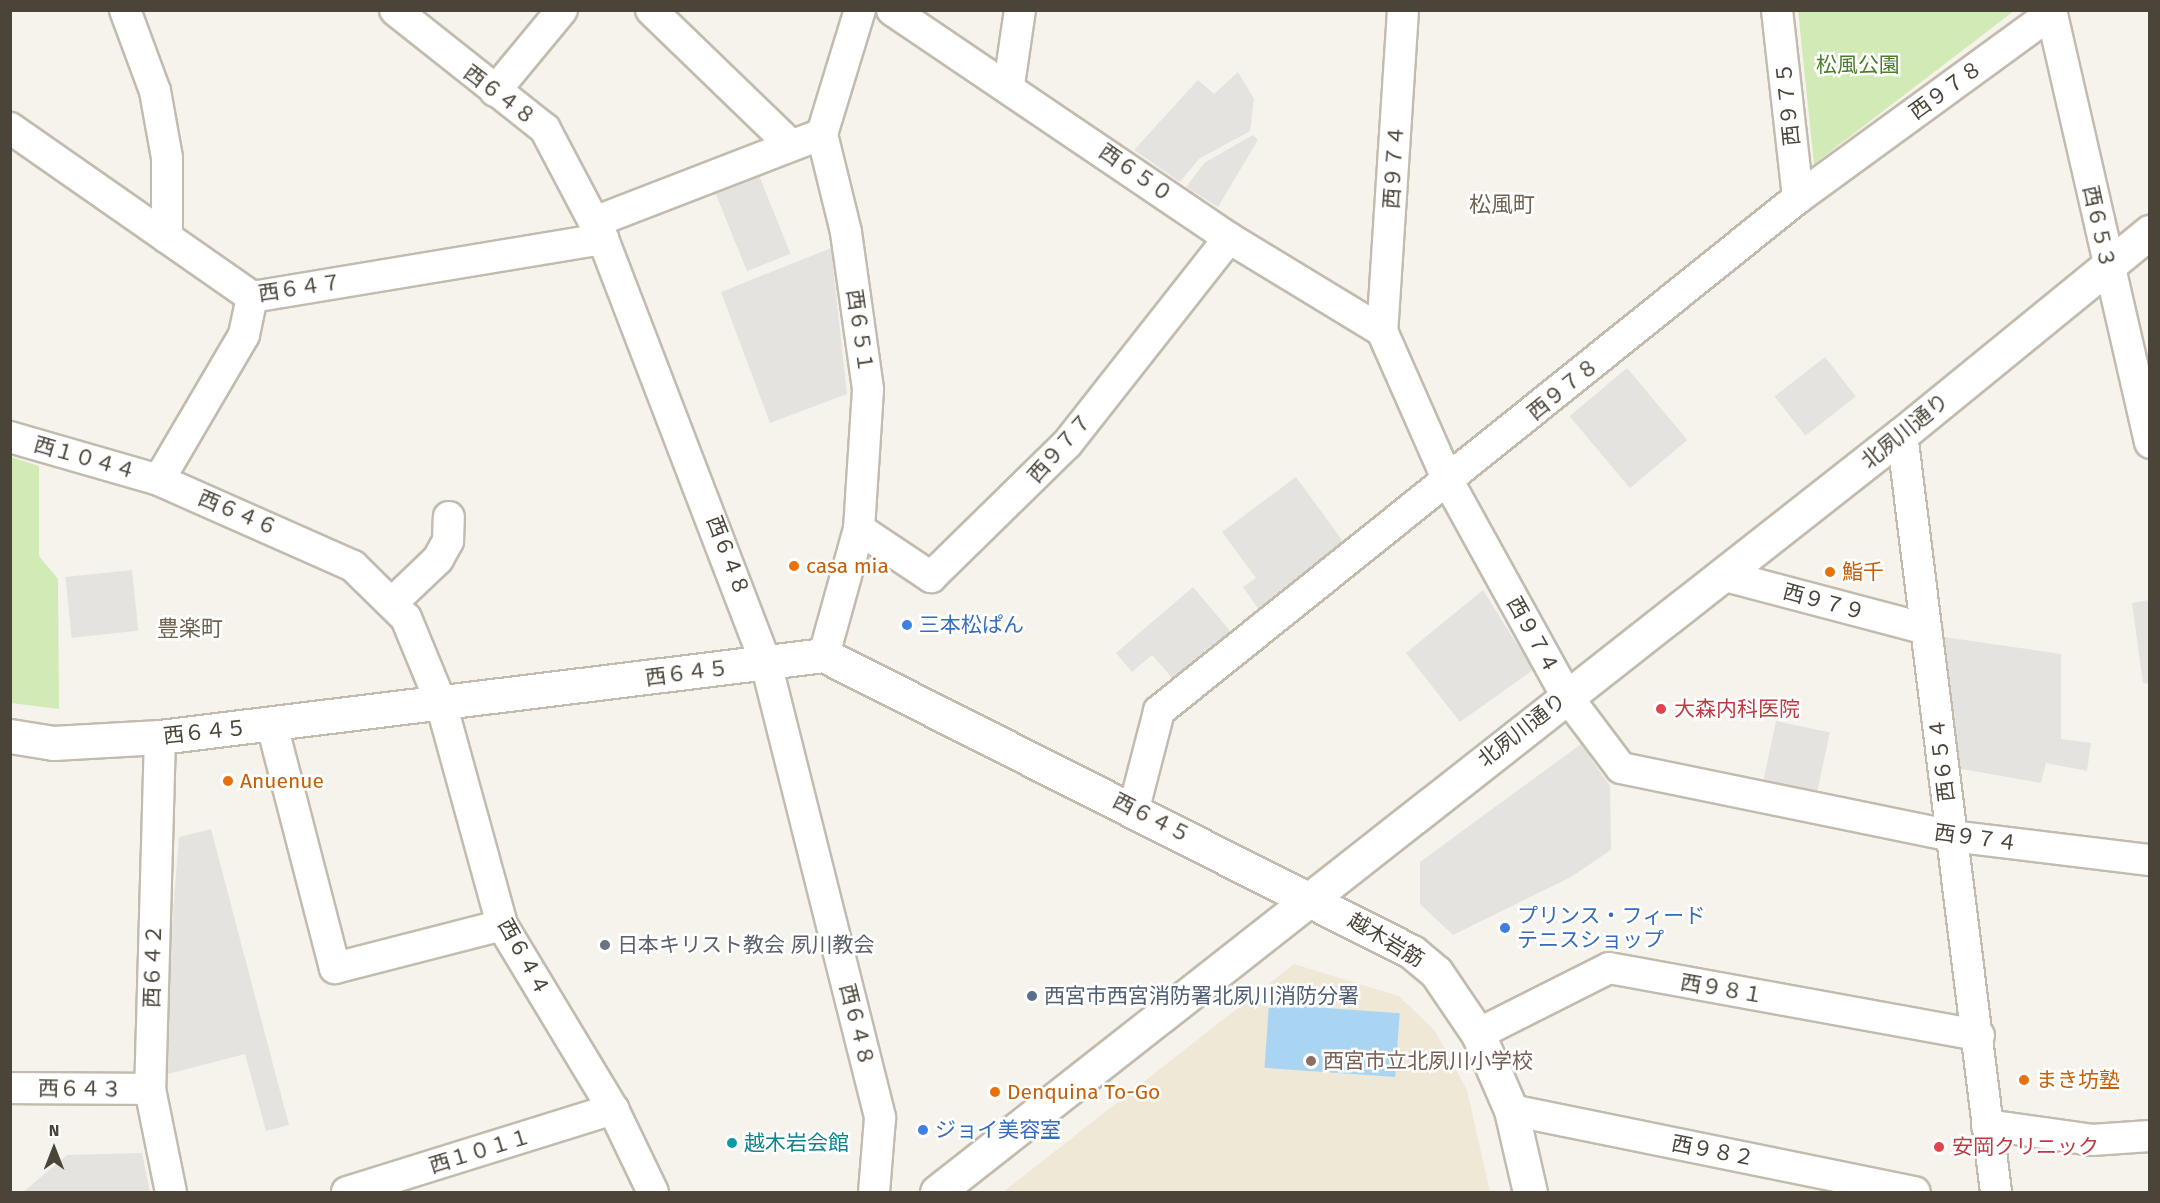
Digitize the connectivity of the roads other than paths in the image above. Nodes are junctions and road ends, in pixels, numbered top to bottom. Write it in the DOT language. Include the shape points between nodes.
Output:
graph roads {
  1 [pos="126,10"];
  2 [pos="395,10"];
  3 [pos="562,10"];
  4 [pos="651,10"];
  5 [pos="860,10"];
  6 [pos="892,10"];
  7 [pos="1020,10"];
  8 [pos="1403,10"];
  9 [pos="1777,10"];
  10 [pos="2052,12"];
  11 [pos="1009,85"];
  12 [pos="495,91"];
  13 [pos="10,128"];
  14 [pos="822,134"];
  15 [pos="790,144"];
  16 [pos="1798,198"];
  17 [pos="599,230"];
  18 [pos="2150,232"];
  19 [pos="167,238"];
  20 [pos="1229,238"];
  21 [pos="2107,267"];
  22 [pos="252,297"];
  23 [pos="1382,331"];
  24 [pos="1902,434"];
  25 [pos="10,437"];
  26 [pos="2150,443"];
  27 [pos="159,480"];
  28 [pos="1449,483"];
  29 [pos="449,517"];
  30 [pos="859,529"];
  31 [pos="1722,575"];
  32 [pos="392,603"];
  33 [pos="1926,629"];
  34 [pos="824,656"];
  35 [pos="766,663"];
  36 [pos="1566,695"];
  37 [pos="441,703"];
  38 [pos="272,725"];
  39 [pos="10,736"];
  40 [pos="160,738"];
  41 [pos="1134,808"];
  42 [pos="1951,836"];
  43 [pos="2150,860"];
  44 [pos="1311,898"];
  45 [pos="502,925"];
  46 [pos="1478,1034"];
  47 [pos="1979,1035"];
  48 [pos="10,1088"];
  49 [pos="150,1089"];
  50 [pos="613,1109"];
  51 [pos="1511,1110"];
  52 [pos="1987,1125"];
  53 [pos="2150,1136"];
  54 [pos="171,1192"];
  55 [pos="347,1192"];
  56 [pos="653,1192"];
  57 [pos="874,1192"];
  58 [pos="937,1192"];
  59 [pos="1530,1192"];
  60 [pos="1915,1192"];
  61 [pos="1996,1192"];
  1 -- 19 [label="street" via="155,91 167,158"];
  2 -- 12 [label="street, 西６４８"];
  3 -- 12 [label="street"];
  4 -- 15 [label="street"];
  5 -- 14 [label="street"];
  6 -- 11 [label="street, 西６５０"];
  7 -- 11 [label="street"];
  8 -- 23 [label="street, 西９７４"];
  9 -- 16 [label="street, 西９７５"];
  10 -- 16 [label="street, 西９７８"];
  10 -- 21 [label="street, 西６５３"];
  11 -- 20 [label="street, 西６５０"];
  12 -- 17 [label="street, 西６４８" via="545,129"];
  13 -- 19 [label="street, 西６４７"];
  14 -- 15 [label="street, 西６４７"];
  14 -- 30 [label="street, 西６５１" via="846,232 868,389"];
  15 -- 17 [label="street, 西６４７"];
  16 -- 28 [label="street, 西９７８"];
  17 -- 22 [label="street, 西６４７"];
  17 -- 35 [label="street, 西６４８"];
  18 -- 21 [label="street, 北夙川通り"];
  19 -- 22 [label="street, 西６４７"];
  20 -- 23 [label="street, 西６５０"];
  20 -- 30 [label="street, 西９７７" via="1067,444 931,578"];
  21 -- 24 [label="street, 北夙川通り"];
  21 -- 26 [label="street, 西６５３"];
  22 -- 27 [label="street" via="244,335"];
  23 -- 28 [label="street, 西９７４"];
  24 -- 31 [label="street, 北夙川通り"];
  24 -- 33 [label="street, 西６５４"];
  25 -- 27 [label="street, 西１０４４"];
  27 -- 32 [label="street, 西６４６" via="353,566"];
  28 -- 36 [label="street, 西９７４"];
  28 -- 41 [label="street, 西９７８" via="1160,711"];
  29 -- 32 [label="street" via="448,541 438,560"];
  30 -- 34 [label="street, 西６５１"];
  31 -- 33 [label="street, 西９７９"];
  31 -- 36 [label="street, 北夙川通り"];
  32 -- 37 [label="street, 西６４６" via="406,618"];
  33 -- 42 [label="street, 西６５４"];
  34 -- 35 [label="street, 西６４５"];
  34 -- 41 [label="street, 西６４５"];
  35 -- 37 [label="street, 西６４５"];
  35 -- 57 [label="street, 西６４８" via="880,1118"];
  36 -- 42 [label="street, 西９７４" via="1621,768"];
  36 -- 44 [label="street, 北夙川通り"];
  37 -- 38 [label="street, 西６４５"];
  37 -- 45 [label="street, 西６４４"];
  38 -- 40 [label="street, 西６４５"];
  38 -- 45 [label="street" via="335,968"];
  39 -- 40 [label="street, 西６４５" via="53,743"];
  40 -- 49 [label="street, 西６４２"];
  41 -- 44 [label="street, 西６４５"];
  42 -- 43 [label="street, 西９７４"];
  42 -- 47 [label="street, 西６５４"];
  44 -- 46 [label="street, 越木岩筋" via="1413,952 1436,972"];
  44 -- 58 [label="street, 北夙川通り"];
  45 -- 50 [label="street, 西６４４"];
  46 -- 47 [label="street, 西９８１" via="1609,968"];
  46 -- 51 [label="street, 越木岩筋"];
  47 -- 52 [label="street, 西６５４"];
  48 -- 49 [label="street, 西６４３"];
  49 -- 54 [label="street, 西６４２"];
  50 -- 55 [label="street, 西１０１１"];
  50 -- 56 [label="street, 西６４４"];
  51 -- 59 [label="street, 越木岩筋"];
  51 -- 60 [label="street, 西９８２"];
  52 -- 53 [label="street" via="2092,1140"];
  52 -- 61 [label="street, 西６５４"];
}
